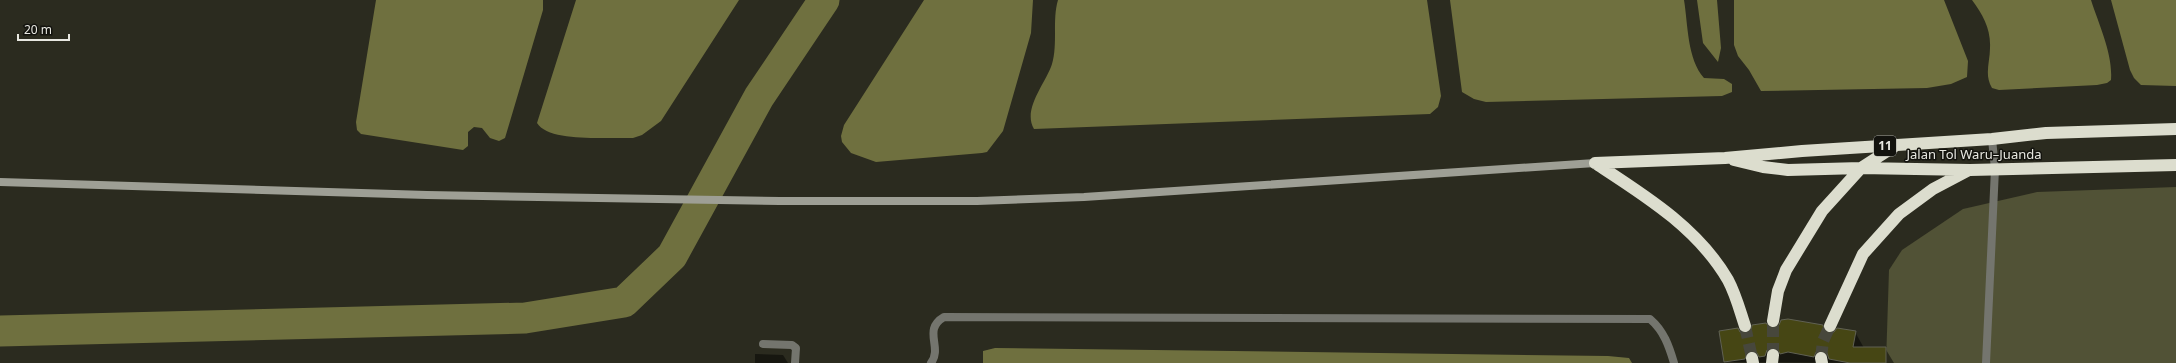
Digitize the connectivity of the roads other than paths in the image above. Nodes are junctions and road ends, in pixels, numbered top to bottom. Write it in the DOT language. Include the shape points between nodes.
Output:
graph roads {
  1 [pos="2176,130"];
  2 [pos="1992,139"];
  3 [pos="1896,146"];
  4 [pos="1725,158"];
  5 [pos="1595,163"];
  6 [pos="2176,165"];
  7 [pos="1861,168"];
  8 [pos="1994,169"];
  9 [pos="1970,170"];
  10 [pos="0,182"];
  11 [pos="1773,321"];
  12 [pos="1744,326"];
  13 [pos="1830,326"];
  14 [pos="764,344"];
  15 [pos="795,363"];
  16 [pos="931,363"];
  17 [pos="1674,363"];
  18 [pos="1986,363"];
  1 -- 2 [label="highway, Jalan Tol Waru–Juanda / 11" via="2046,133"];
  2 -- 3 [label="highway, Jalan Tol Waru–Juanda / 11"];
  2 -- 8 [label="lane"];
  3 -- 4 [label="highway, Jalan Tol Waru–Juanda / 11" via="1802,150"];
  3 -- 7 [label="highway"];
  4 -- 5 [label="highway, Jalan Tol Waru–Juanda / 11"];
  4 -- 7 [label="highway, Jalan Tol Waru–Juanda / 11" via="1788,170"];
  5 -- 10 [label="main road" via="977,202 419,195"];
  5 -- 12 [label="highway" via="1646,196 1682,224 1728,280"];
  6 -- 8 [label="highway, Jalan Tol Waru–Juanda / 11"];
  7 -- 9 [label="highway, Jalan Tol Waru–Juanda / 11"];
  7 -- 11 [label="highway" via="1822,211 1786,270 1778,291"];
  8 -- 9 [label="highway, Jalan Tol Waru–Juanda / 11"];
  8 -- 18 [label="lane"];
  9 -- 13 [label="highway" via="1933,189 1899,214 1863,254"];
  14 -- 15 [label="lane" via="792,345 796,348"];
  16 -- 17 [label="lane" via="935,358 933,330 936,322 944,317 952,317 1650,319 1658,327 1671,350"];
}
